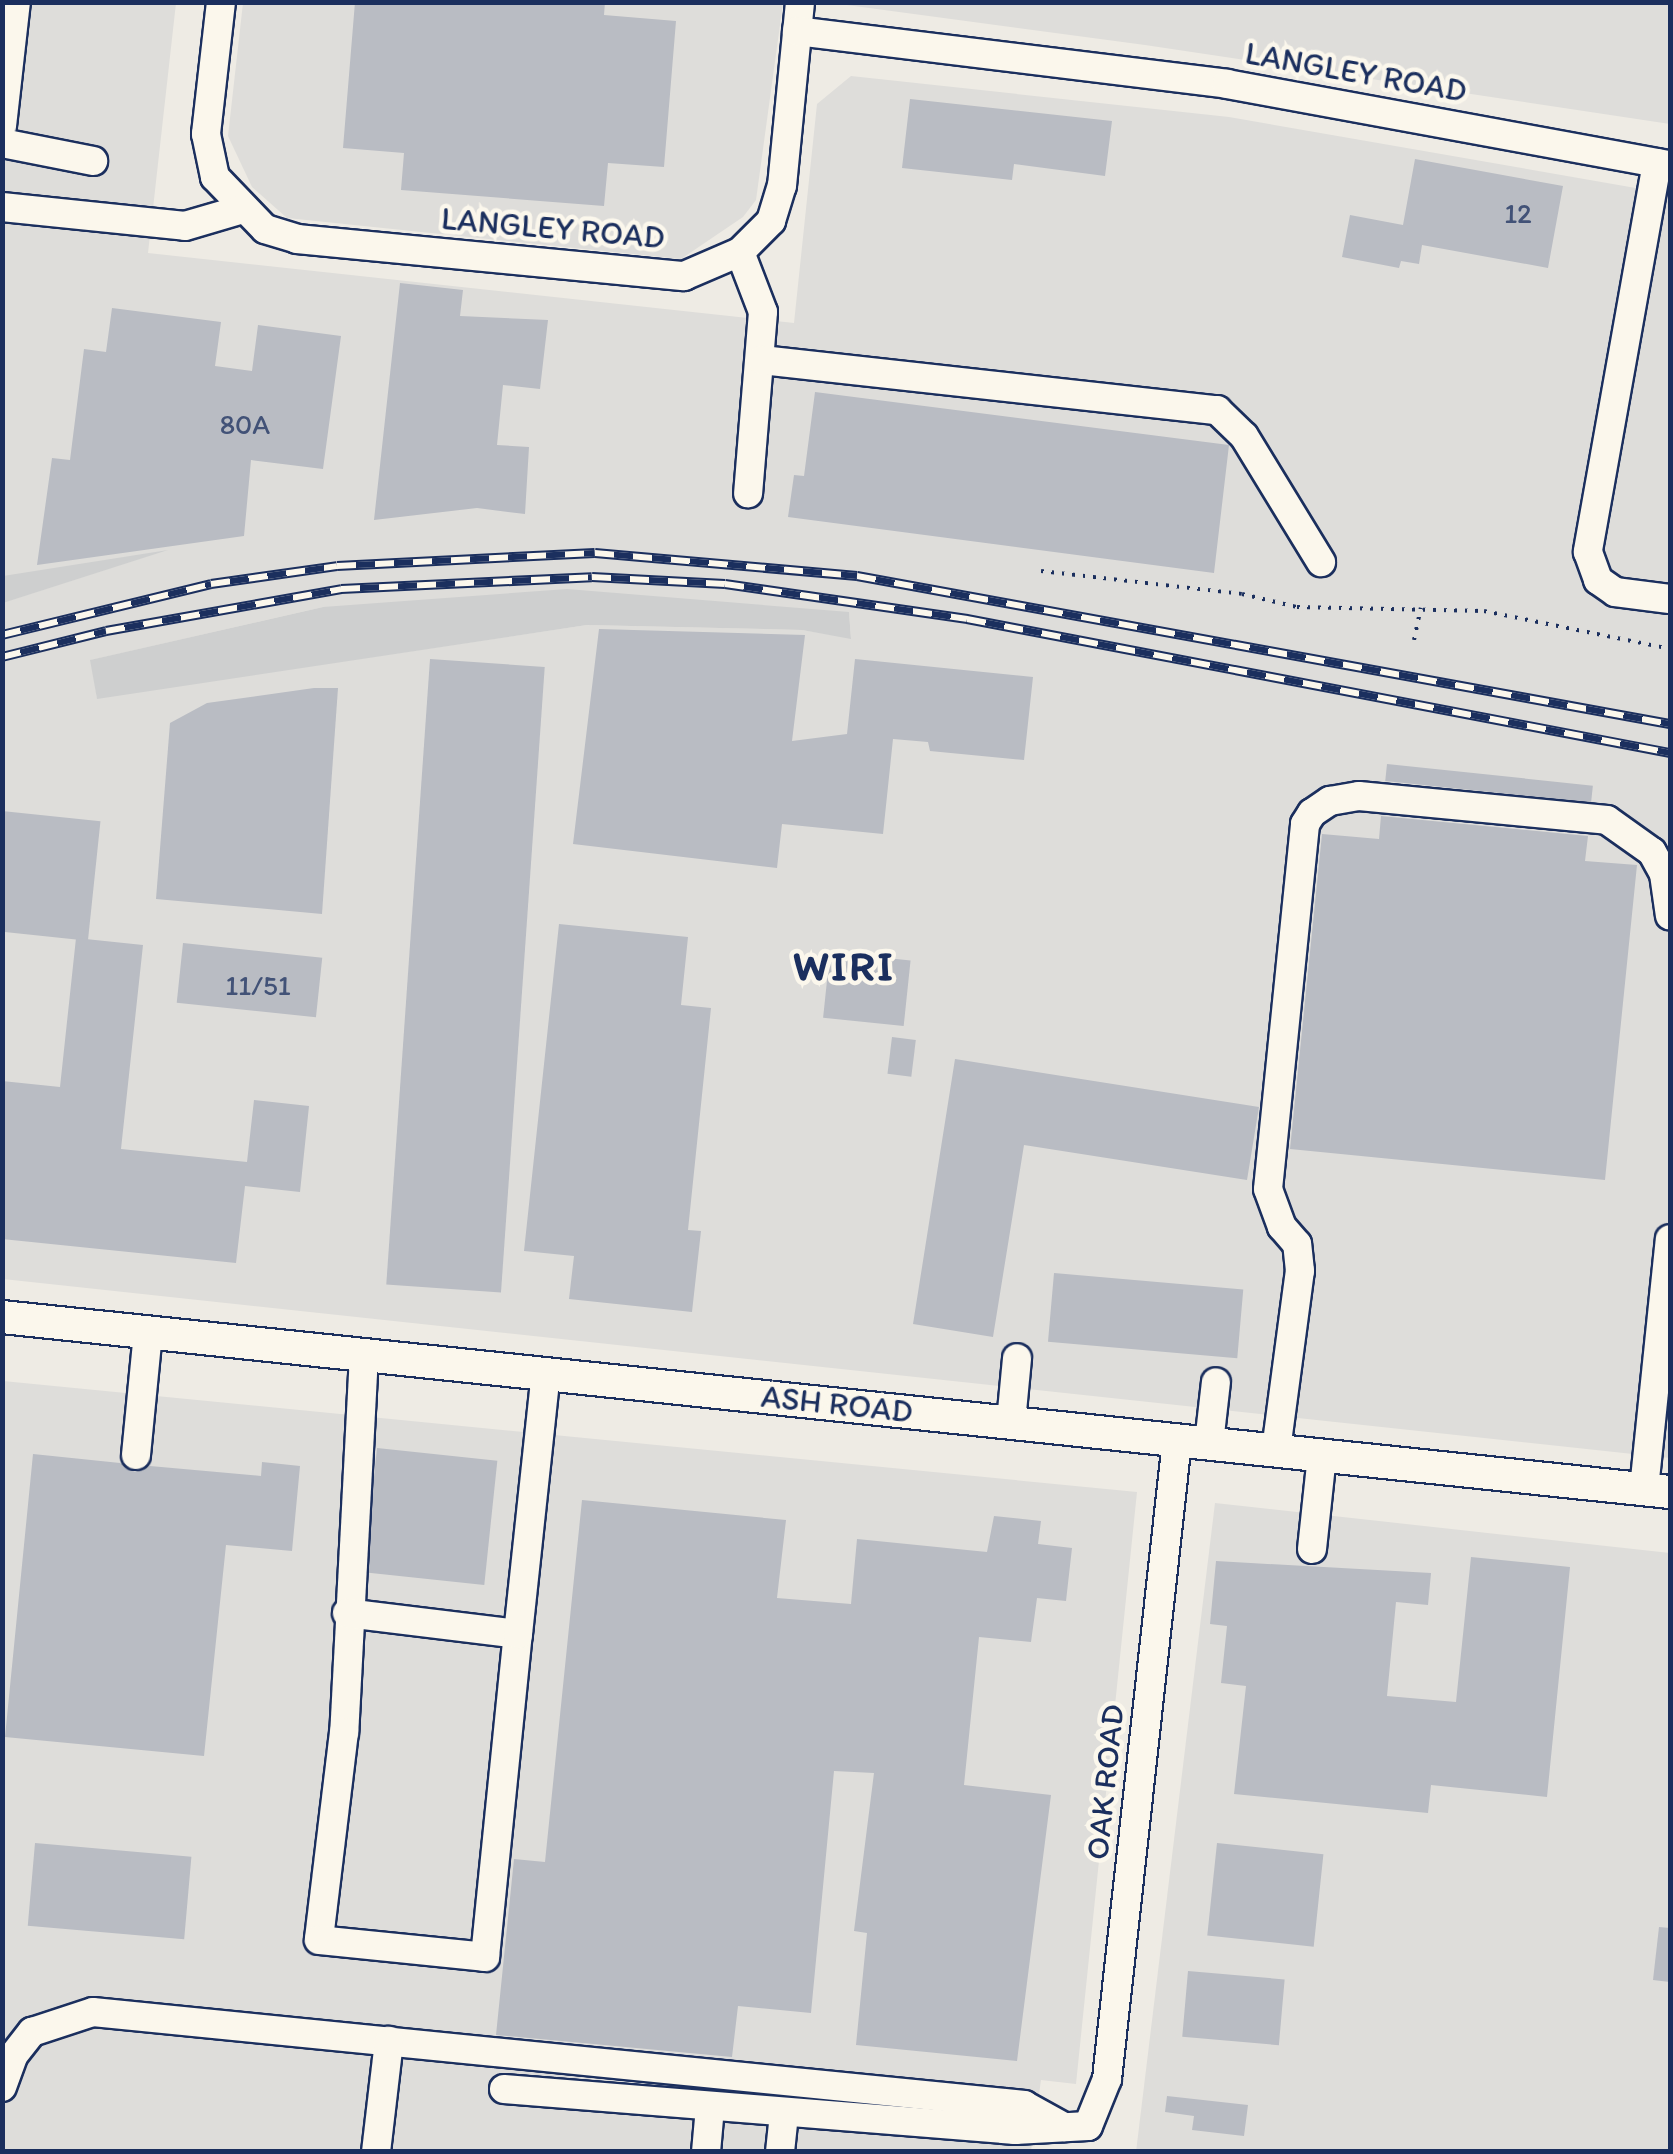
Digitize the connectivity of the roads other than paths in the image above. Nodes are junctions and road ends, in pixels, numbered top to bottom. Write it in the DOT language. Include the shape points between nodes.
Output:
graph roads {
  1 [pos="16,2"];
  2 [pos="220,2"];
  3 [pos="800,2"];
  4 [pos="798,31"];
  5 [pos="2,126"];
  6 [pos="2,143"];
  7 [pos="93,161"];
  8 [pos="1664,164"];
  9 [pos="2,207"];
  10 [pos="242,209"];
  11 [pos="740,252"];
  12 [pos="762,360"];
  13 [pos="748,493"];
  14 [pos="1321,562"];
  15 [pos="1670,599"];
  16 [pos="1670,916"];
  17 [pos="1670,1238"];
  18 [pos="2,1317"];
  19 [pos="148,1332"];
  20 [pos="364,1355"];
  21 [pos="1018,1358"];
  22 [pos="546,1374"];
  23 [pos="1216,1382"];
  24 [pos="1011,1422"];
  25 [pos="1193,1442"];
  26 [pos="1276,1450"];
  27 [pos="136,1455"];
  28 [pos="1322,1455"];
  29 [pos="1657,1491"];
  30 [pos="1312,1549"];
  31 [pos="347,1613"];
  32 [pos="518,1634"];
  33 [pos="389,2042"];
  34 [pos="2,2087"];
  35 [pos="504,2089"];
  36 [pos="710,2107"];
  37 [pos="784,2114"];
  38 [pos="1076,2127"];
  39 [pos="376,2152"];
  40 [pos="706,2152"];
  41 [pos="780,2152"];
  1 -- 5 [label="street"];
  2 -- 10 [label="street, LANGLEY ROAD" via="206,134 215,177"];
  3 -- 4 [label="street"];
  4 -- 8 [label="street, LANGLEY ROAD" via="1227,84"];
  4 -- 11 [label="street, LANGLEY ROAD" via="782,186 771,221"];
  6 -- 7 [label="street"];
  8 -- 15 [label="street" via="1588,552 1598,580 1615,592"];
  9 -- 10 [label="street" via="185,226"];
  10 -- 11 [label="street, LANGLEY ROAD" via="265,229 297,239 684,276"];
  11 -- 12 [label="street" via="759,294"];
  12 -- 13 [label="street"];
  12 -- 14 [label="street" via="1216,410 1244,436"];
  16 -- 26 [label="street" via="1652,852 1607,820 1360,796 1330,801 1312,813 1305,824 1268,1189 1282,1227 1297,1244 1300,1272"];
  17 -- 29 [label="street"];
  18 -- 19 [label="main road, ASH ROAD"];
  19 -- 20 [label="main road, ASH ROAD"];
  19 -- 27 [label="street"];
  20 -- 22 [label="main road, ASH ROAD"];
  20 -- 31 [label="street"];
  21 -- 24 [label="street"];
  22 -- 24 [label="main road, ASH ROAD"];
  22 -- 32 [label="street"];
  23 -- 25 [label="street, OAK ROAD"];
  24 -- 25 [label="main road, ASH ROAD"];
  25 -- 26 [label="main road, ASH ROAD"];
  25 -- 38 [label="street, OAK ROAD" via="1107,2079"];
  26 -- 28 [label="main road, ASH ROAD"];
  28 -- 29 [label="main road, ASH ROAD"];
  28 -- 30 [label="street"];
  31 -- 32 [label="street"];
  31 -- 32 [label="street" via="344,1732 320,1940 485,1957"];
  33 -- 34 [label="street" via="73,2014 45,2023 22,2041"];
  33 -- 38 [label="street" via="1024,2106"];
  33 -- 39 [label="street"];
  35 -- 36 [label="street"];
  36 -- 37 [label="street"];
  36 -- 40 [label="street"];
  37 -- 38 [label="street" via="1015,2130"];
  37 -- 41 [label="street"];
}
